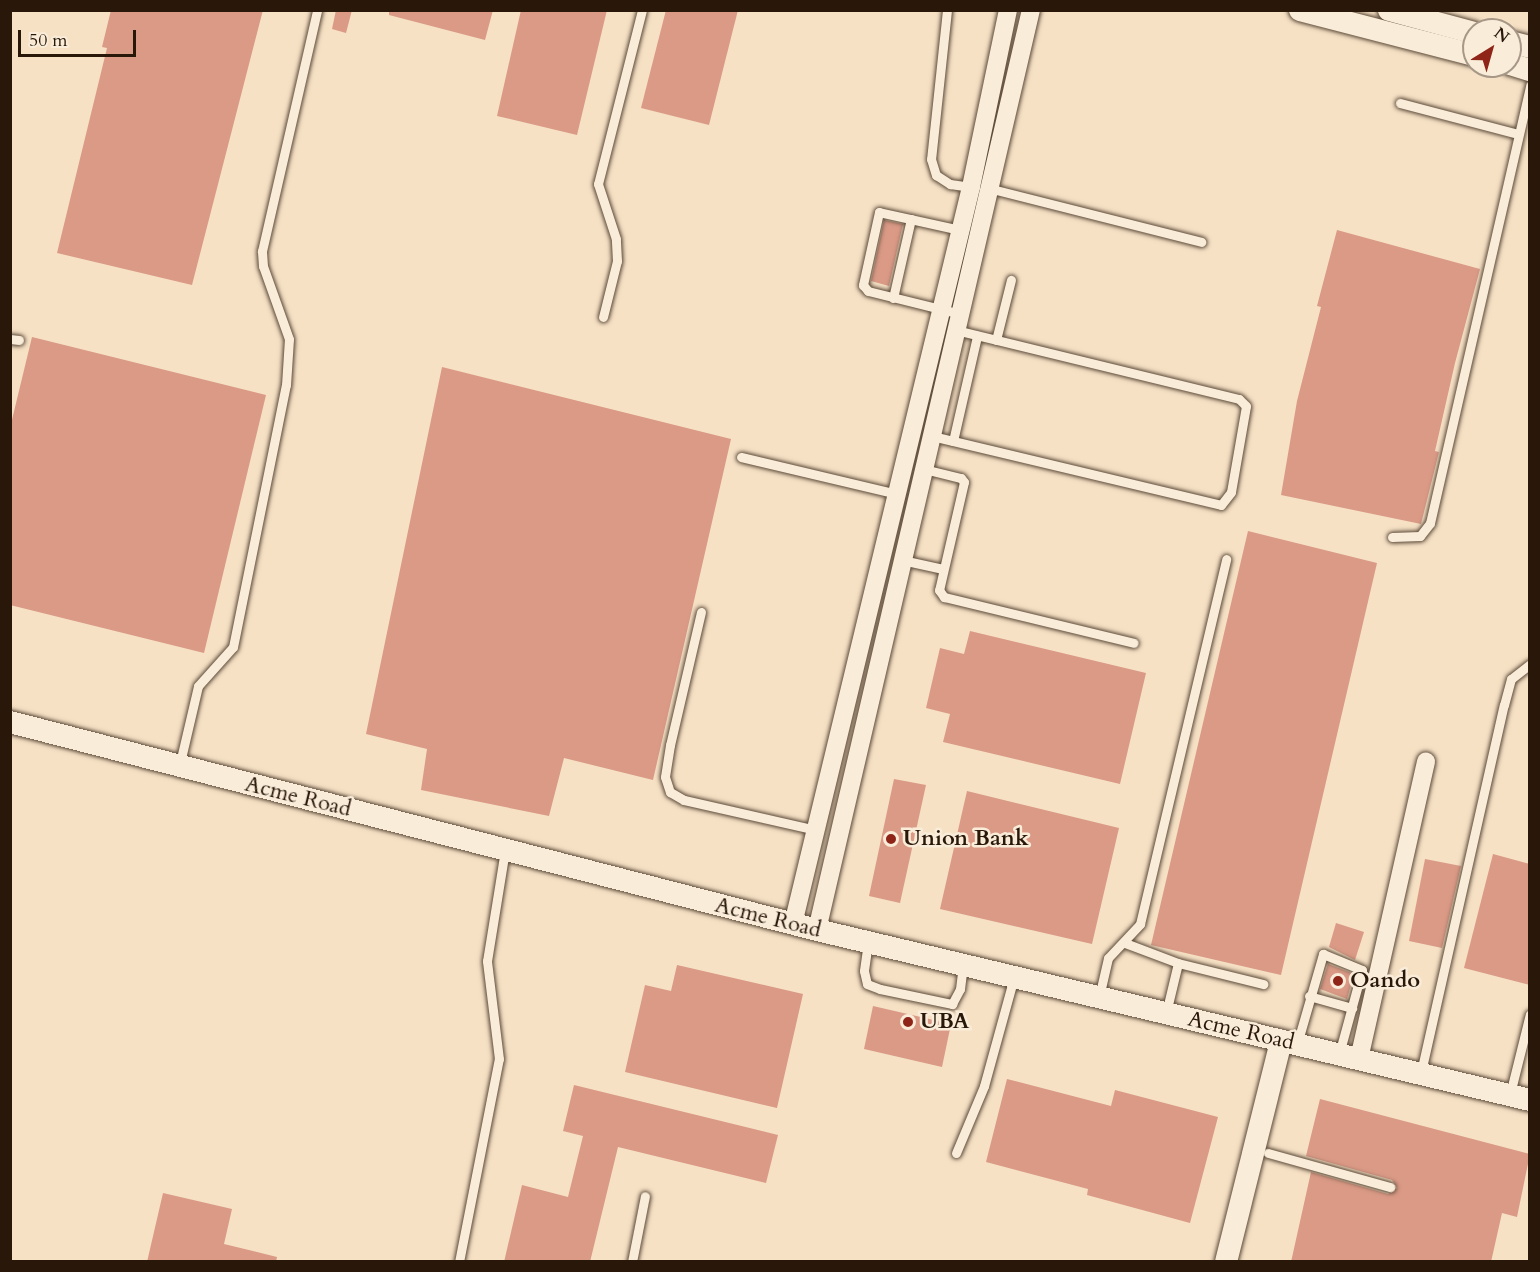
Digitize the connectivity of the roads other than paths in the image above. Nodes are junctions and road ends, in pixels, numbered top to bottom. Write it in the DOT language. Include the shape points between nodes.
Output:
graph roads {
  1 [pos="317,10"];
  2 [pos="642,10"];
  3 [pos="947,10"];
  4 [pos="1008,10"];
  5 [pos="1031,10"];
  6 [pos="1300,10"];
  7 [pos="1389,10"];
  8 [pos="1462,30"];
  9 [pos="1462,52"];
  10 [pos="1530,85"];
  11 [pos="1400,103"];
  12 [pos="1518,134"];
  13 [pos="970,187"];
  14 [pos="992,189"];
  15 [pos="911,219"];
  16 [pos="960,230"];
  17 [pos="1201,242"];
  18 [pos="1011,280"];
  19 [pos="893,298"];
  20 [pos="941,309"];
  21 [pos="603,317"];
  22 [pos="958,322"];
  23 [pos="977,336"];
  24 [pos="996,340"];
  25 [pos="932,436"];
  26 [pos="953,441"];
  27 [pos="741,457"];
  28 [pos="924,469"];
  29 [pos="897,494"];
  30 [pos="1392,537"];
  31 [pos="1226,559"];
  32 [pos="902,560"];
  33 [pos="943,569"];
  34 [pos="701,612"];
  35 [pos="1134,643"];
  36 [pos="1530,664"];
  37 [pos="10,722"];
  38 [pos="840,724"];
  39 [pos="863,729"];
  40 [pos="1426,761"];
  41 [pos="178,767"];
  42 [pos="816,830"];
  43 [pos="505,850"];
  44 [pos="793,924"];
  45 [pos="817,930"];
  46 [pos="868,942"];
  47 [pos="1125,942"];
  48 [pos="1178,963"];
  49 [pos="963,965"];
  50 [pos="1014,977"];
  51 [pos="1263,984"];
  52 [pos="1309,996"];
  53 [pos="1099,998"];
  54 [pos="1352,1008"];
  55 [pos="1166,1013"];
  56 [pos="1530,1014"];
  57 [pos="1289,1042"];
  58 [pos="1349,1057"];
  59 [pos="1421,1072"];
  60 [pos="1520,1098"];
  61 [pos="956,1152"];
  62 [pos="1268,1153"];
  63 [pos="1390,1187"];
  64 [pos="645,1196"];
  65 [pos="459,1262"];
  66 [pos="632,1262"];
  67 [pos="1226,1262"];
  68 [pos="1242,1262"];
  1 -- 41 [label="lane" via="262,251 263,266 289,339 286,385 232,647 198,686"];
  2 -- 21 [label="lane" via="598,184 616,239 617,261"];
  3 -- 13 [label="lane" via="930,159 936,175 950,184"];
  4 -- 13 [label="street"];
  5 -- 14 [label="street"];
  6 -- 9 [label="street"];
  7 -- 8 [label="street"];
  10 -- 12 [label="lane"];
  11 -- 12 [label="lane"];
  12 -- 30 [label="lane" via="1430,523 1413,538"];
  13 -- 16 [label="street"];
  14 -- 17 [label="lane"];
  14 -- 22 [label="street"];
  15 -- 16 [label="lane"];
  15 -- 19 [label="lane"];
  15 -- 19 [label="lane" via="881,211 878,214 863,285 868,291"];
  16 -- 20 [label="street"];
  18 -- 24 [label="lane"];
  19 -- 20 [label="lane"];
  20 -- 22 [label="lane"];
  20 -- 29 [label="street"];
  22 -- 23 [label="lane"];
  22 -- 25 [label="street"];
  23 -- 24 [label="lane"];
  23 -- 26 [label="lane"];
  24 -- 26 [label="lane" via="1239,399 1246,406 1232,492 1221,505"];
  25 -- 26 [label="lane"];
  25 -- 28 [label="street"];
  27 -- 29 [label="lane"];
  28 -- 32 [label="street"];
  28 -- 33 [label="lane" via="964,482"];
  29 -- 38 [label="street"];
  31 -- 47 [label="lane" via="1140,924"];
  32 -- 33 [label="lane"];
  32 -- 39 [label="street"];
  33 -- 35 [label="lane" via="939,590 944,597"];
  34 -- 42 [label="lane" via="670,745 665,777 670,792 684,800"];
  36 -- 59 [label="lane" via="1511,679 1504,705"];
  37 -- 41 [label="street, Acme Road"];
  38 -- 39 [label="street"];
  38 -- 42 [label="street"];
  39 -- 45 [label="street"];
  40 -- 58 [label="street"];
  41 -- 43 [label="street, Acme Road"];
  42 -- 44 [label="street"];
  43 -- 44 [label="street, Acme Road"];
  43 -- 65 [label="lane" via="487,961 499,1059"];
  44 -- 45 [label="street, Acme Road"];
  45 -- 46 [label="street, Acme Road"];
  46 -- 49 [label="street, Acme Road"];
  46 -- 49 [label="lane" via="864,971 867,984 880,990 952,1004 960,989"];
  47 -- 48 [label="lane"];
  47 -- 53 [label="lane" via="1108,958"];
  48 -- 51 [label="lane"];
  48 -- 55 [label="lane"];
  49 -- 50 [label="street, Acme Road"];
  50 -- 53 [label="street, Acme Road"];
  50 -- 61 [label="lane" via="984,1086"];
  52 -- 54 [label="lane"];
  52 -- 54 [label="lane" via="1323,954 1361,968"];
  52 -- 57 [label="lane"];
  53 -- 55 [label="street, Acme Road"];
  54 -- 58 [label="lane"];
  55 -- 57 [label="street, Acme Road"];
  56 -- 60 [label="lane"];
  57 -- 58 [label="street, Acme Road"];
  57 -- 62 [label="street"];
  57 -- 67 [label="street"];
  58 -- 59 [label="street, Acme Road"];
  59 -- 60 [label="street, Acme Road"];
  62 -- 63 [label="lane"];
  62 -- 68 [label="street"];
  64 -- 66 [label="lane"];
}
